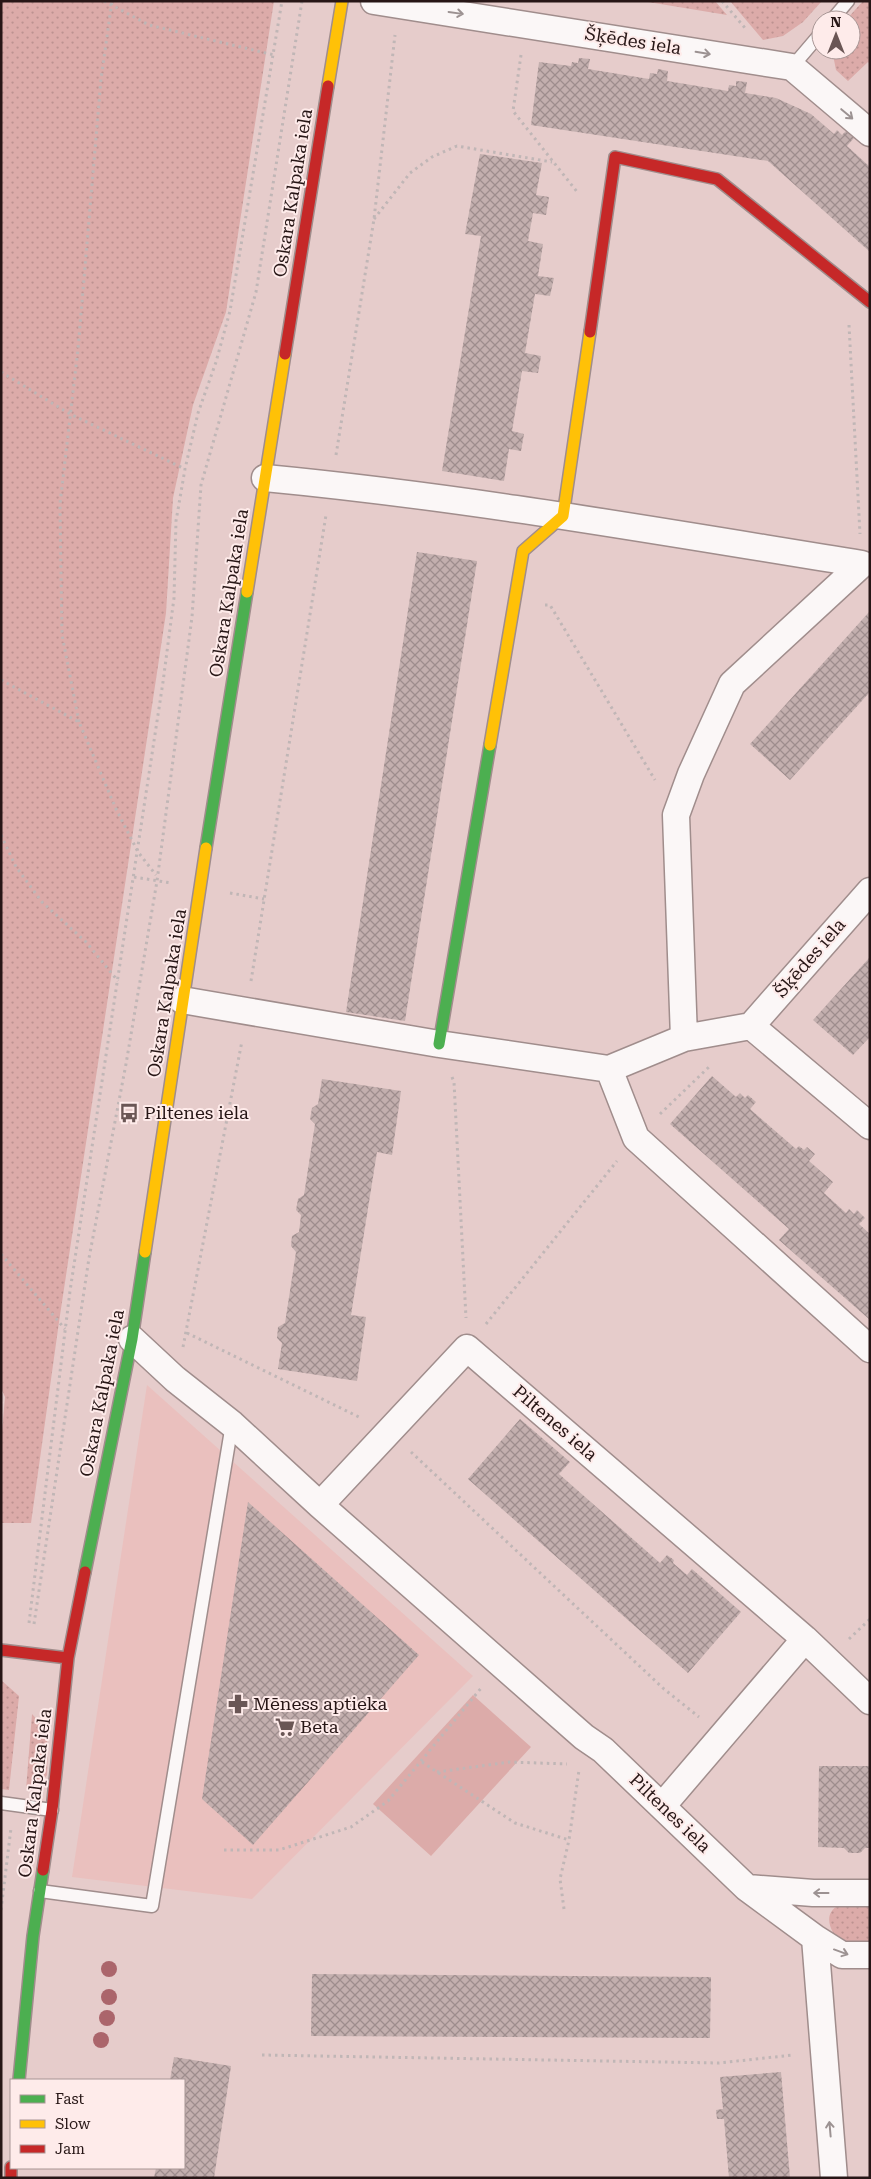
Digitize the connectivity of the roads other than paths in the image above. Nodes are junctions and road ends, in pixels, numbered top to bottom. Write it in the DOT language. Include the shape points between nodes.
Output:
graph roads {
  1 [pos="342,1"];
  2 [pos="386,3"];
  3 [pos="811,45"];
  4 [pos="792,67"];
  5 [pos="870,134"];
  6 [pos="870,302"];
  7 [pos="265,478"];
  8 [pos="563,516"];
  9 [pos="866,560"];
  10 [pos="870,890"];
  11 [pos="182,1000"];
  12 [pos="751,1026"];
  13 [pos="684,1038"];
  14 [pos="439,1044"];
  15 [pos="609,1069"];
  16 [pos="870,1126"];
  17 [pos="132,1339"];
  18 [pos="870,1350"];
  19 [pos="232,1424"];
  20 [pos="320,1505"];
  21 [pos="805,1639"];
  22 [pos="1,1650"];
  23 [pos="68,1658"];
  24 [pos="870,1700"];
  25 [pos="8,1804"];
  26 [pos="663,1805"];
  27 [pos="52,1810"];
  28 [pos="747,1888"];
  29 [pos="40,1891"];
  30 [pos="870,1893"];
  31 [pos="815,1938"];
  32 [pos="870,1955"];
  33 [pos="19,2079"];
  34 [pos="834,2178"];
  1 -- 7 [label="main road, Oskara Kalpaka iela"];
  2 -- 4 [label="street, Šķēdes iela, one-way"];
  3 -- 4 [label="lane"];
  4 -- 5 [label="street, one-way"];
  6 -- 8 [label="main road" via="717,179 615,157"];
  7 -- 8 [label="street"];
  7 -- 11 [label="main road, Oskara Kalpaka iela"];
  8 -- 9 [label="street"];
  8 -- 14 [label="main road" via="523,551"];
  9 -- 13 [label="street" via="732,684 691,774 676,814"];
  10 -- 12 [label="street, Šķēdes iela"];
  11 -- 14 [label="street"];
  11 -- 17 [label="main road, Oskara Kalpaka iela"];
  12 -- 13 [label="street"];
  12 -- 16 [label="street"];
  13 -- 15 [label="street"];
  14 -- 15 [label="street"];
  15 -- 18 [label="street" via="636,1138"];
  17 -- 19 [label="street, Piltenes iela"];
  17 -- 23 [label="main road, Oskara Kalpaka iela"];
  19 -- 20 [label="street, Piltenes iela"];
  19 -- 29 [label="lane" via="152,1906"];
  20 -- 21 [label="street, Piltenes iela" via="467,1348"];
  20 -- 26 [label="street, Piltenes iela"];
  21 -- 24 [label="street, Piltenes iela"];
  21 -- 26 [label="street"];
  22 -- 23 [label="main road"];
  23 -- 27 [label="main road, Oskara Kalpaka iela"];
  25 -- 27 [label="lane"];
  26 -- 28 [label="street, Piltenes iela"];
  27 -- 29 [label="main road, Oskara Kalpaka iela"];
  30 -- 28 [label="street, one-way"];
  28 -- 31 [label="street, Piltenes iela"];
  29 -- 33 [label="main road, Oskara Kalpaka iela"];
  31 -- 32 [label="street, Piltenes iela, one-way" via="842,1954"];
  34 -- 31 [label="street, one-way"];
}
